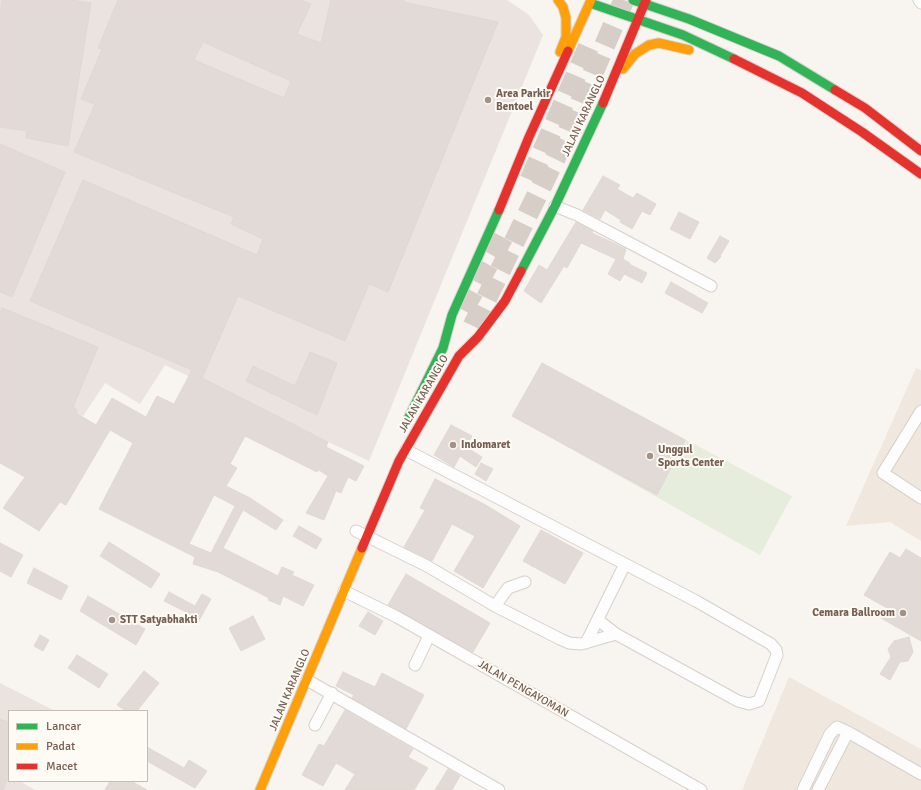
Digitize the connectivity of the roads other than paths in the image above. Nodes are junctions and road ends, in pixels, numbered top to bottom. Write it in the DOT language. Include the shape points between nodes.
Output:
graph roads {
  1 [pos="558,0"];
  2 [pos="633,0"];
  3 [pos="919,0"];
  4 [pos="587,1"];
  5 [pos="645,2"];
  6 [pos="921,2"];
  7 [pos="679,6"];
  8 [pos="689,19"];
  9 [pos="638,20"];
  10 [pos="610,89"];
  11 [pos="529,137"];
  12 [pos="921,151"];
  13 [pos="921,174"];
  14 [pos="914,181"];
  15 [pos="555,206"];
  16 [pos="711,286"];
  17 [pos="457,321"];
  18 [pos="470,332"];
  19 [pos="443,348"];
  20 [pos="459,356"];
  21 [pos="921,411"];
  22 [pos="404,429"];
  23 [pos="406,450"];
  24 [pos="394,451"];
  25 [pos="388,462"];
  26 [pos="921,498"];
  27 [pos="356,531"];
  28 [pos="367,536"];
  29 [pos="625,564"];
  30 [pos="525,582"];
  31 [pos="344,591"];
  32 [pos="495,606"];
  33 [pos="598,620"];
  34 [pos="616,634"];
  35 [pos="428,636"];
  36 [pos="586,643"];
  37 [pos="415,665"];
  38 [pos="307,680"];
  39 [pos="332,694"];
  40 [pos="315,725"];
  41 [pos="848,732"];
  42 [pos="921,774"];
  43 [pos="805,789"];
  44 [pos="260,790"];
  45 [pos="499,790"];
  46 [pos="701,790"];
  47 [pos="818,790"];
  1 -- 11 [label="main road" via="565,12 566,37"];
  2 -- 5 [label="main road"];
  3 -- 6 [label="street"];
  4 -- 9 [label="main road"];
  4 -- 11 [label="main road, JALAN KARANGLO"];
  5 -- 8 [label="main road"];
  5 -- 9 [label="main road, JALAN KARANGLO"];
  7 -- 8 [label="main road"];
  8 -- 12 [label="main road" via="779,56 865,108"];
  9 -- 10 [label="main road, JALAN KARANGLO"];
  9 -- 13 [label="main road" via="683,35 802,93"];
  10 -- 14 [label="main road" via="635,54 649,45 659,43 677,46 732,66 795,97 873,149"];
  10 -- 15 [label="main road, JALAN KARANGLO"];
  11 -- 19 [label="main road, JALAN KARANGLO" via="510,187 452,315"];
  15 -- 16 [label="street" via="577,215"];
  15 -- 20 [label="main road, JALAN KARANGLO" via="505,301 478,337"];
  17 -- 19 [label="main road"];
  18 -- 20 [label="main road"];
  19 -- 22 [label="main road, JALAN KARANGLO"];
  20 -- 23 [label="main road, JALAN KARANGLO"];
  21 -- 26 [label="street" via="883,473"];
  23 -- 28 [label="main road, JALAN KARANGLO"];
  23 -- 29 [label="street"];
  24 -- 25 [label="main road"];
  27 -- 28 [label="street"];
  28 -- 31 [label="main road, JALAN KARANGLO"];
  28 -- 32 [label="street" via="428,566"];
  29 -- 33 [label="street"];
  29 -- 34 [label="street" via="770,644 777,655 759,701 750,704 738,701"];
  30 -- 32 [label="street" via="508,588"];
  31 -- 35 [label="street, JALAN PENGAYOMAN" via="397,617"];
  31 -- 38 [label="main road, JALAN KARANGLO"];
  32 -- 36 [label="street" via="564,641"];
  33 -- 34 [label="street"];
  33 -- 36 [label="street"];
  34 -- 36 [label="street"];
  35 -- 37 [label="street"];
  35 -- 46 [label="street, JALAN PENGAYOMAN"];
  38 -- 39 [label="street"];
  38 -- 44 [label="main road, JALAN KARANGLO"];
  39 -- 40 [label="street"];
  39 -- 45 [label="street"];
  41 -- 42 [label="street"];
  41 -- 43 [label="street" via="837,727 831,732"];
  41 -- 47 [label="street"];
}
